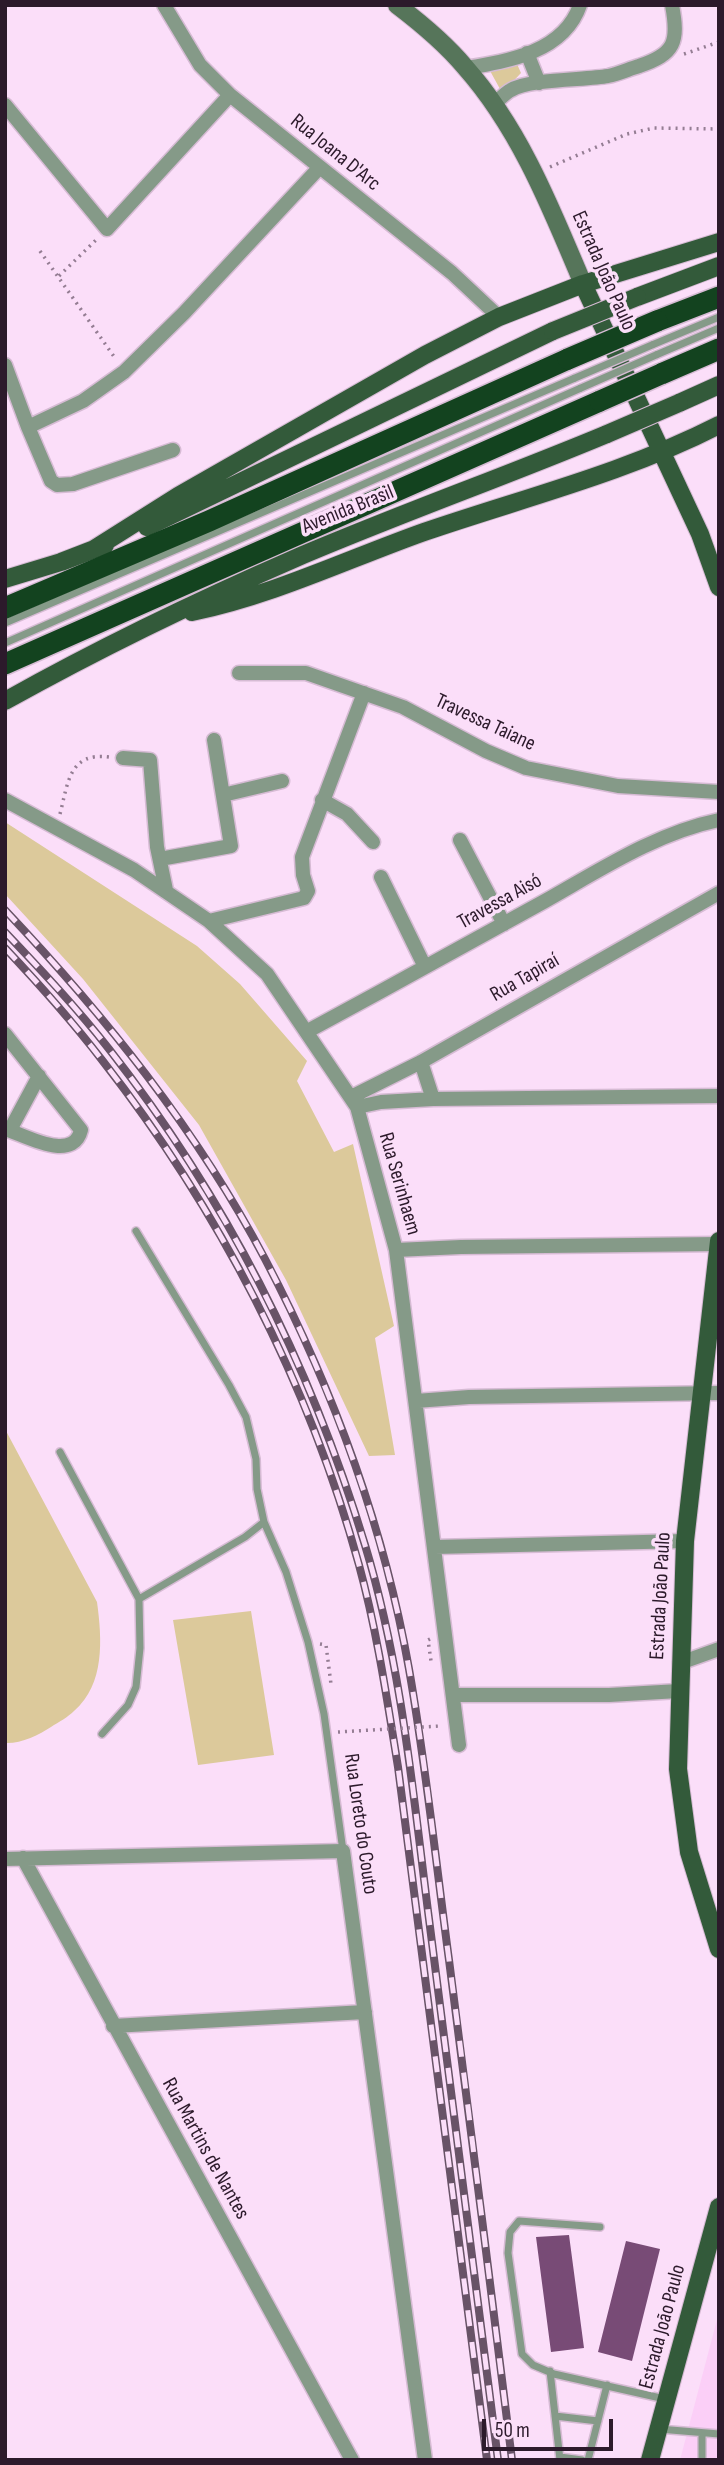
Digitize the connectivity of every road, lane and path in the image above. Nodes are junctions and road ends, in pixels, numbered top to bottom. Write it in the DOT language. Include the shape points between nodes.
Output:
graph roads {
  1 [pos="164,5"];
  2 [pos="397,5"];
  3 [pos="580,5"];
  4 [pos="672,5"];
  5 [pos="719,42"];
  6 [pos="668,52"];
  7 [pos="527,53"];
  8 [pos="467,68"];
  9 [pos="539,83"];
  10 [pos="230,95"];
  11 [pos="494,104"];
  12 [pos="5,105"];
  13 [pos="719,129"];
  14 [pos="320,167"];
  15 [pos="535,173"];
  16 [pos="107,229"];
  17 [pos="716,241"];
  18 [pos="40,251"];
  19 [pos="719,266"];
  20 [pos="58,277"];
  21 [pos="583,284"];
  22 [pos="719,297"];
  23 [pos="499,317"];
  24 [pos="719,317"];
  25 [pos="719,328"];
  26 [pos="719,349"];
  27 [pos="5,365"];
  28 [pos="658,365"];
  29 [pos="571,368"];
  30 [pos="124,372"];
  31 [pos="719,385"];
  32 [pos="719,425"];
  33 [pos="28,427"];
  34 [pos="173,450"];
  35 [pos="662,451"];
  36 [pos="94,549"];
  37 [pos="5,579"];
  38 [pos="719,587"];
  39 [pos="5,608"];
  40 [pos="162,618"];
  41 [pos="5,623"];
  42 [pos="5,643"];
  43 [pos="5,664"];
  44 [pos="239,673"];
  45 [pos="364,693"];
  46 [pos="5,701"];
  47 [pos="214,740"];
  48 [pos="123,758"];
  49 [pos="282,781"];
  50 [pos="719,792"];
  51 [pos="223,795"];
  52 [pos="5,800"];
  53 [pos="322,800"];
  54 [pos="719,820"];
  55 [pos="57,829"];
  56 [pos="460,840"];
  57 [pos="373,842"];
  58 [pos="160,859"];
  59 [pos="382,877"];
  60 [pos="166,890"];
  61 [pos="719,893"];
  62 [pos="209,921"];
  63 [pos="503,924"];
  64 [pos="425,967"];
  65 [pos="306,1032"];
  66 [pos="5,1034"];
  67 [pos="421,1062"];
  68 [pos="39,1076"];
  69 [pos="719,1096"];
  70 [pos="433,1099"];
  71 [pos="354,1102"];
  72 [pos="8,1129"];
  73 [pos="136,1231"];
  74 [pos="719,1243"];
  75 [pos="396,1251"];
  76 [pos="710,1393"];
  77 [pos="416,1401"];
  78 [pos="60,1452"];
  79 [pos="264,1522"];
  80 [pos="685,1541"];
  81 [pos="435,1547"];
  82 [pos="139,1599"];
  83 [pos="719,1649"];
  84 [pos="680,1663"];
  85 [pos="679,1691"];
  86 [pos="454,1695"];
  87 [pos="440,1726"];
  88 [pos="338,1732"];
  89 [pos="102,1734"];
  90 [pos="459,1745"];
  91 [pos="342,1851"];
  92 [pos="23,1858"];
  93 [pos="5,1859"];
  94 [pos="712,1903"];
  95 [pos="719,1949"];
  96 [pos="365,2012"];
  97 [pos="113,2026"];
  98 [pos="719,2207"];
  99 [pos="600,2227"];
  100 [pos="550,2371"];
  101 [pos="607,2385"];
  102 [pos="667,2399"];
  103 [pos="555,2416"];
  104 [pos="598,2421"];
  105 [pos="659,2429"];
  106 [pos="702,2433"];
  107 [pos="719,2434"];
  108 [pos="422,2457"];
  109 [pos="560,2458"];
  110 [pos="352,2460"];
  111 [pos="582,2460"];
  112 [pos="588,2460"];
  113 [pos="650,2460"];
  114 [pos="702,2460"];
  1 -- 10 [label="street, Rua Joana D'Arc" via="200,65"];
  2 -- 8 [label="main road, Estrada João Paulo"];
  3 -- 7 [label="street" via="565,31"];
  4 -- 6 [label="street" via="677,29"];
  5 -- 6 [label="path" via="676,56"];
  6 -- 9 [label="street" via="609,76"];
  7 -- 8 [label="street"];
  7 -- 9 [label="street"];
  8 -- 11 [label="main road, Estrada João Paulo"];
  9 -- 11 [label="street" via="512,89"];
  10 -- 14 [label="street, Rua Joana D'Arc"];
  10 -- 16 [label="street"];
  11 -- 15 [label="main road, Estrada João Paulo"];
  12 -- 16 [label="street"];
  13 -- 15 [label="path" via="671,127 627,134"];
  14 -- 23 [label="street, Rua Joana D'Arc" via="452,273"];
  14 -- 30 [label="street"];
  15 -- 21 [label="main road, Estrada João Paulo"];
  16 -- 20 [label="path"];
  17 -- 21 [label="main road"];
  18 -- 20 [label="path"];
  19 -- 36 [label="main road, bridge" via="553,331"];
  20 -- 30 [label="path"];
  21 -- 23 [label="main road"];
  21 -- 35 [label="main road, Estrada João Paulo"];
  22 -- 29 [label="highway, bridge" via="656,321"];
  23 -- 36 [label="main road" via="178,496"];
  24 -- 29 [label="lane, bridge" via="652,345"];
  25 -- 28 [label="lane"];
  26 -- 28 [label="highway, Avenida Brasil"];
  27 -- 33 [label="street"];
  28 -- 42 [label="lane, bridge" via="581,388"];
  28 -- 43 [label="highway, Avenida Brasil, bridge" via="600,401"];
  29 -- 39 [label="highway"];
  29 -- 41 [label="lane"];
  30 -- 33 [label="street" via="83,401"];
  31 -- 40 [label="main road, Avenida Brasil, bridge" via="350,535"];
  32 -- 35 [label="main road"];
  33 -- 34 [label="street" via="51,481 57,485 74,484"];
  35 -- 38 [label="main road, Estrada João Paulo"];
  35 -- 40 [label="main road" via="245,598"];
  36 -- 37 [label="main road"];
  40 -- 46 [label="main road, Avenida Brasil"];
  44 -- 45 [label="street, Travessa Taiane" via="306,673"];
  45 -- 50 [label="street, Travessa Taiane" via="403,707 526,768 618,786"];
  45 -- 53 [label="street"];
  47 -- 51 [label="street"];
  48 -- 55 [label="path" via="97,755 81,760 71,772"];
  48 -- 58 [label="street" via="150,760"];
  49 -- 51 [label="street"];
  51 -- 58 [label="street" via="231,846"];
  52 -- 55 [label="street, Rua Serinhaem"];
  53 -- 57 [label="street" via="347,814"];
  53 -- 62 [label="street" via="302,858 308,891 304,898"];
  54 -- 63 [label="street, Travessa Aisó" via="652,843"];
  55 -- 60 [label="street, Rua Serinhaem"];
  56 -- 63 [label="street"];
  58 -- 60 [label="street"];
  59 -- 64 [label="street"];
  60 -- 62 [label="street, Rua Serinhaem"];
  61 -- 67 [label="street, Rua Tapiraí"];
  62 -- 65 [label="street, Rua Serinhaem" via="267,974"];
  63 -- 64 [label="street, Travessa Aisó"];
  64 -- 65 [label="street, Travessa Aisó"];
  65 -- 71 [label="street, Rua Serinhaem"];
  66 -- 68 [label="street"];
  67 -- 70 [label="street"];
  67 -- 71 [label="street, Rua Tapiraí"];
  68 -- 72 [label="street"];
  68 -- 72 [label="street" via="81,1128 79,1137 50,1146"];
  69 -- 70 [label="street"];
  70 -- 71 [label="street"];
  71 -- 75 [label="street, Rua Serinhaem"];
  73 -- 79 [label="lane, Rua Loreto do Couto" via="246,1417"];
  74 -- 75 [label="street"];
  74 -- 76 [label="main road, Estrada João Paulo"];
  75 -- 77 [label="street, Rua Serinhaem"];
  76 -- 77 [label="street"];
  76 -- 80 [label="main road, Estrada João Paulo"];
  77 -- 81 [label="street, Rua Serinhaem"];
  78 -- 82 [label="lane"];
  79 -- 82 [label="lane"];
  79 -- 91 [label="lane, Rua Loreto do Couto" via="308,1642 324,1714"];
  80 -- 81 [label="street"];
  80 -- 84 [label="main road, Estrada João Paulo"];
  81 -- 86 [label="street, Rua Serinhaem"];
  82 -- 89 [label="lane" via="136,1687 128,1705"];
  83 -- 84 [label="street"];
  84 -- 85 [label="main road, Estrada João Paulo"];
  85 -- 86 [label="street"];
  85 -- 94 [label="main road, Estrada João Paulo" via="678,1769 689,1852"];
  86 -- 90 [label="street, Rua Serinhaem"];
  87 -- 88 [label="path, bridge"];
  91 -- 92 [label="street"];
  91 -- 96 [label="street, Rua Loreto do Couto"];
  92 -- 93 [label="street"];
  92 -- 97 [label="street, Rua Martins de Nantes"];
  94 -- 95 [label="main road, Estrada João Paulo"];
  96 -- 97 [label="street"];
  96 -- 108 [label="street, Rua Loreto do Couto"];
  97 -- 110 [label="street, Rua Martins de Nantes"];
  98 -- 102 [label="main road, Estrada João Paulo"];
  99 -- 100 [label="lane" via="519,2221 510,2232 508,2253 522,2354 533,2365"];
  100 -- 101 [label="lane"];
  100 -- 103 [label="lane"];
  101 -- 102 [label="lane"];
  101 -- 104 [label="lane"];
  102 -- 105 [label="main road, Estrada João Paulo"];
  103 -- 104 [label="lane"];
  103 -- 109 [label="lane"];
  104 -- 112 [label="lane"];
  105 -- 106 [label="lane"];
  105 -- 113 [label="main road, Estrada João Paulo"];
  106 -- 107 [label="lane"];
  106 -- 114 [label="lane"];
  109 -- 111 [label="lane"];
}
